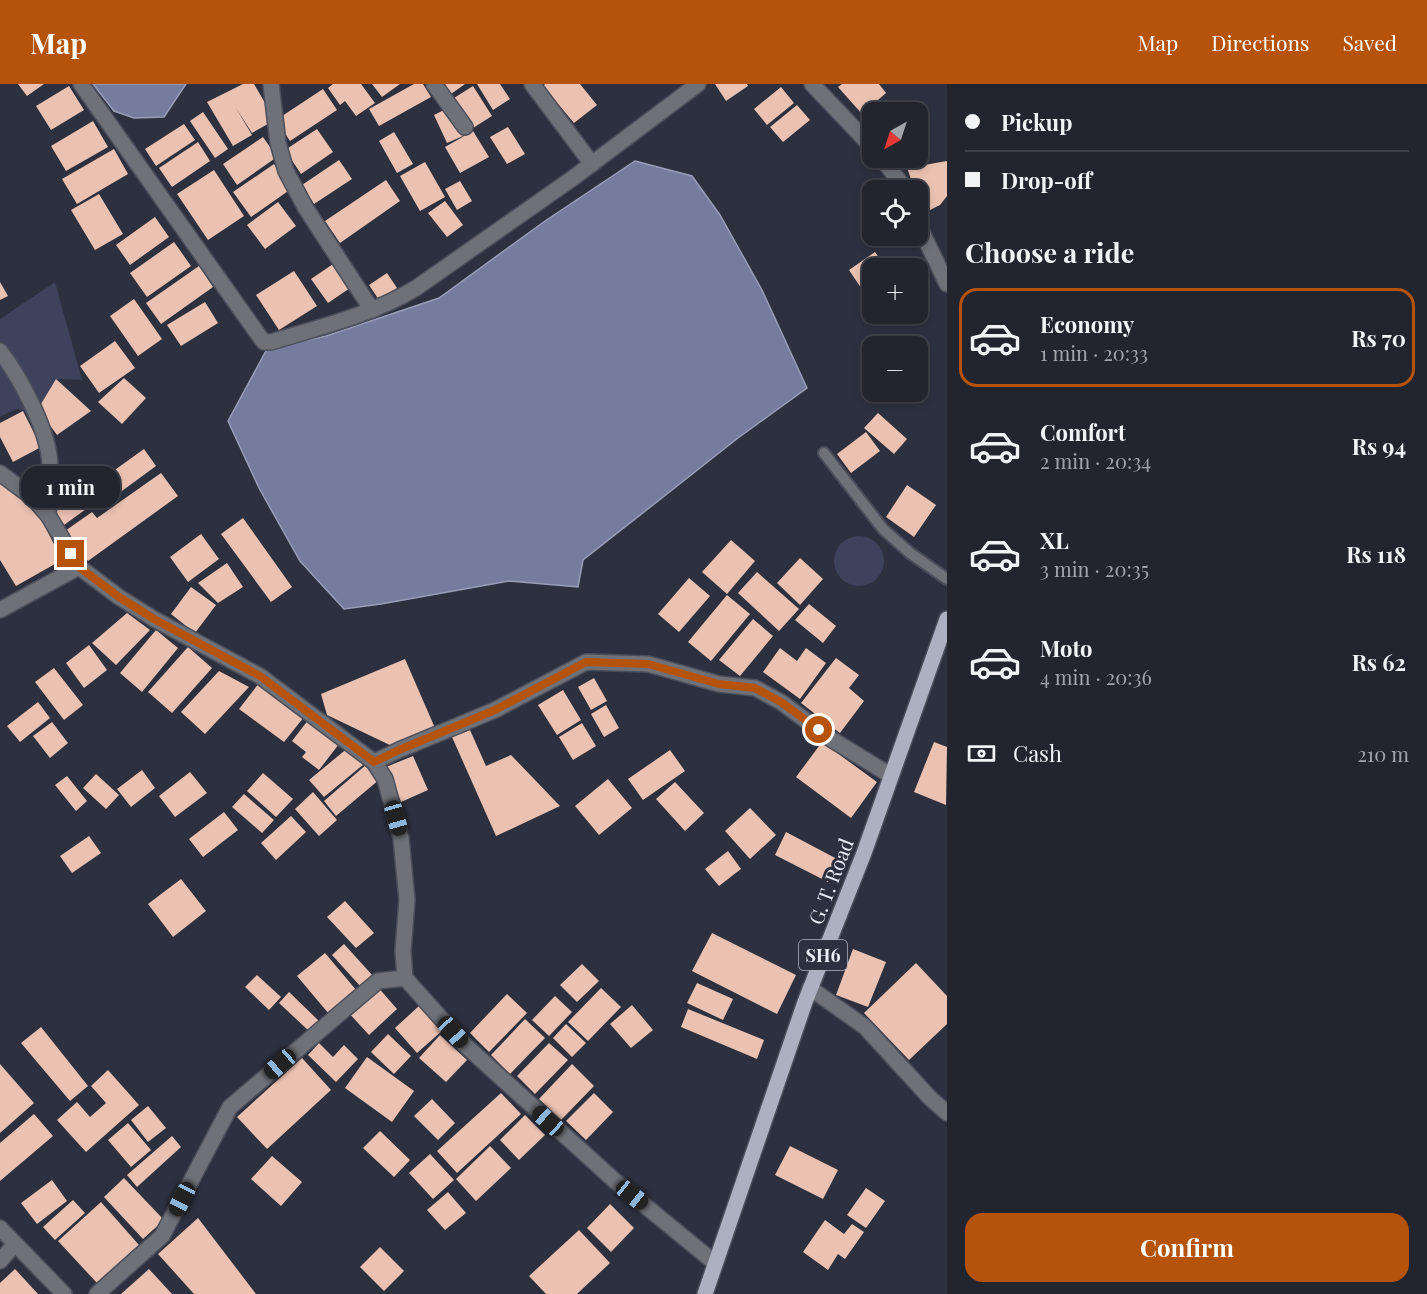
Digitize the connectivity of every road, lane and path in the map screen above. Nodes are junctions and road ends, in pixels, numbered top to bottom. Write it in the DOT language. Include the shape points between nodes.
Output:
graph roads {
  1 [pos="81,84"];
  2 [pos="271,84"];
  3 [pos="434,84"];
  4 [pos="532,84"];
  5 [pos="698,84"];
  6 [pos="812,84"];
  7 [pos="465,127"];
  8 [pos="862,136"];
  9 [pos="592,165"];
  10 [pos="928,245"];
  11 [pos="947,284"];
  12 [pos="372,310"];
  13 [pos="0,351"];
  14 [pos="824,453"];
  15 [pos="0,473"];
  16 [pos="48,515"];
  17 [pos="79,567"];
  18 [pos="947,579"];
  19 [pos="0,610"];
  20 [pos="947,619"];
  21 [pos="374,762"];
  22 [pos="891,776"];
  23 [pos="405,978"];
  24 [pos="810,988"];
  25 [pos="947,1113"];
  26 [pos="0,1228"];
  27 [pos="15,1244"];
  28 [pos="0,1261"];
  29 [pos="715,1263"];
  30 [pos="64,1294"];
  31 [pos="98,1294"];
  32 [pos="705,1294"];
  1 -- 12 [label="street" via="264,342"];
  2 -- 12 [label="street" via="278,143 286,171"];
  3 -- 7 [label="street"];
  4 -- 9 [label="street"];
  5 -- 9 [label="street"];
  6 -- 8 [label="street"];
  9 -- 12 [label="street" via="416,288"];
  10 -- 11 [label="street"];
  13 -- 16 [label="street" via="15,371 49,454"];
  14 -- 18 [label="lane" via="883,529 910,554"];
  15 -- 16 [label="street" via="32,497"];
  16 -- 17 [label="street"];
  17 -- 19 [label="street"];
  17 -- 21 [label="street" via="154,619 260,676"];
  20 -- 22 [label="main road, G. T. Road / SH6"];
  21 -- 22 [label="street" via="495,710 586,662 648,664 719,684 755,688"];
  21 -- 23 [label="street" via="385,779 402,838 407,900"];
  22 -- 24 [label="main road, G. T. Road / SH6"];
  23 -- 29 [label="street" via="474,1053 615,1181"];
  23 -- 31 [label="street" via="378,981 230,1107 162,1236"];
  24 -- 25 [label="street" via="865,1027"];
  24 -- 29 [label="main road, G. T. Road / SH6"];
  26 -- 27 [label="street"];
  27 -- 28 [label="street"];
  27 -- 30 [label="street"];
  29 -- 32 [label="main road, G. T. Road / SH6"];
}
